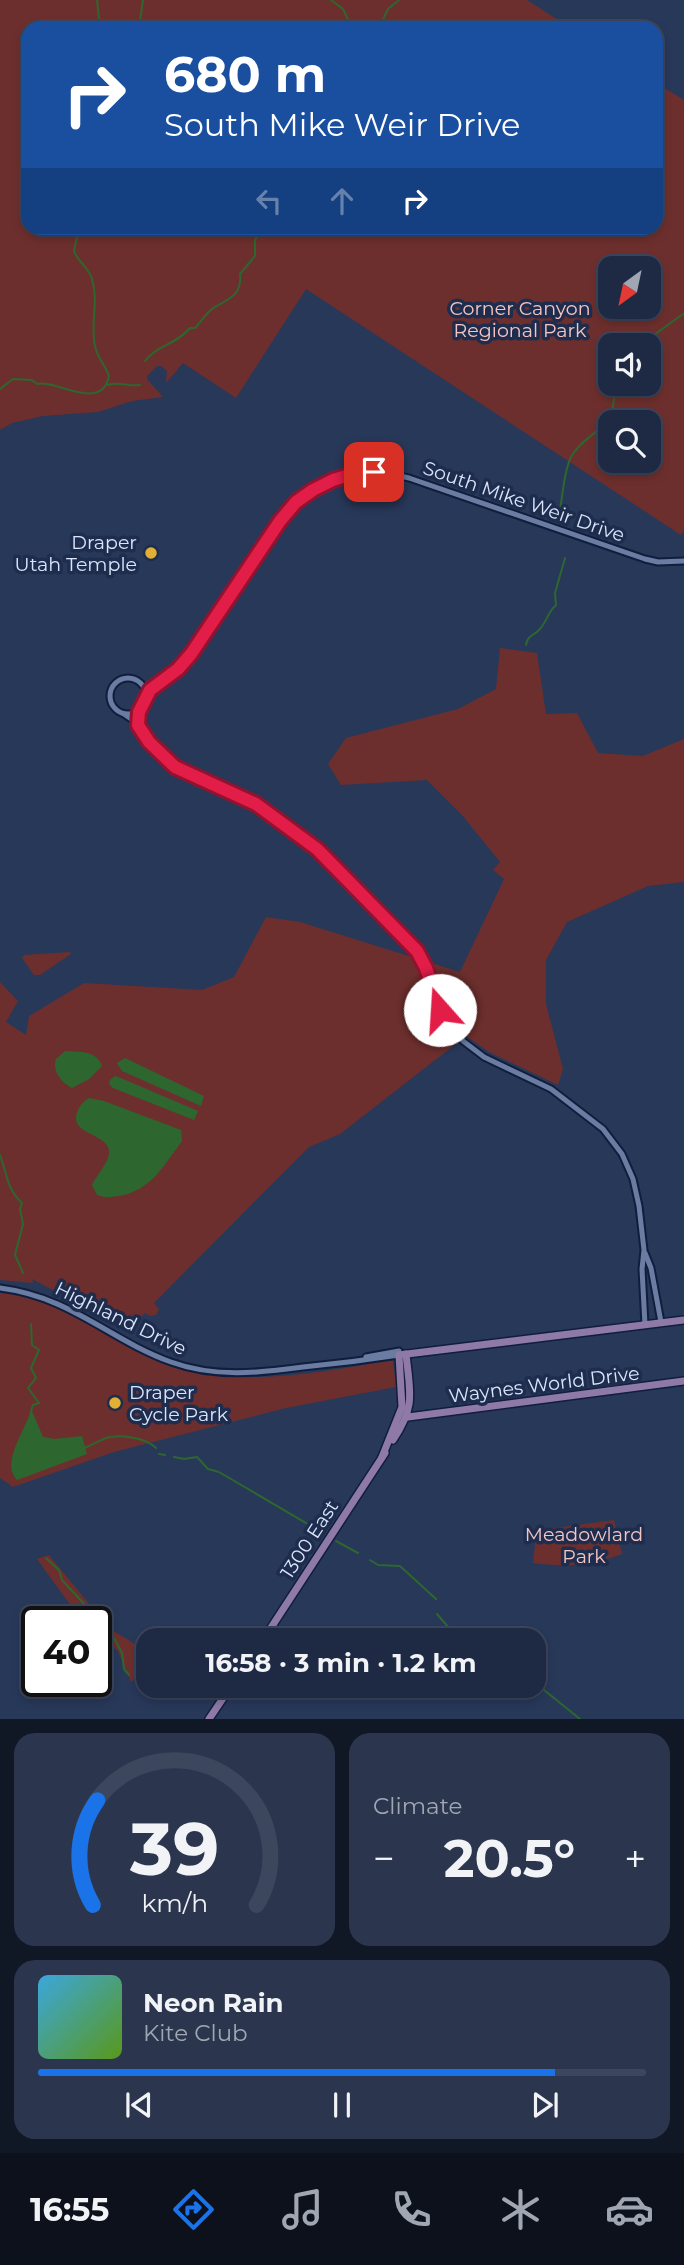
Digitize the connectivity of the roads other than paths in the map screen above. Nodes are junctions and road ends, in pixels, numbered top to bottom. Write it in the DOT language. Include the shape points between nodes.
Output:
graph roads {
  1 [pos="684,561"];
  2 [pos="141,683"];
  3 [pos="159,683"];
  4 [pos="146,698"];
  5 [pos="140,710"];
  6 [pos="124,714"];
  7 [pos="140,728"];
  8 [pos="644,1250"];
  9 [pos="0,1288"];
  10 [pos="684,1320"];
  11 [pos="662,1322"];
  12 [pos="645,1325"];
  13 [pos="450,1349"];
  14 [pos="401,1353"];
  15 [pos="684,1381"];
  16 [pos="408,1382"];
  17 [pos="404,1414"];
  18 [pos="270,1628"];
  19 [pos="223,1698"];
  20 [pos="209,1719"];
  1 -- 3 [label="street, South Mike Weir Drive" via="645,559 400,475 356,473 313,490 288,511 191,654"];
  2 -- 3 [label="street"];
  2 -- 4 [label="street"];
  2 -- 6 [label="street" via="125,678 110,689 111,705"];
  3 -- 4 [label="street, South Mike Weir Drive"];
  4 -- 5 [label="street"];
  5 -- 6 [label="street"];
  5 -- 7 [label="street"];
  6 -- 7 [label="street"];
  7 -- 8 [label="street" via="170,763 256,804 330,860 417,951 438,1006 468,1045 551,1089 603,1129 633,1179"];
  8 -- 11 [label="street"];
  8 -- 12 [label="street"];
  9 -- 14 [label="street, Highland Drive" via="60,1303 152,1354 218,1373 353,1362 374,1354"];
  10 -- 11 [label="main road, Highland Drive"];
  11 -- 12 [label="main road, Highland Drive"];
  12 -- 13 [label="main road, Highland Drive"];
  13 -- 14 [label="main road, Highland Drive"];
  13 -- 16 [label="main road" via="412,1359"];
  14 -- 16 [label="main road"];
  14 -- 17 [label="main road"];
  15 -- 17 [label="main road, Waynes World Drive"];
  16 -- 17 [label="main road"];
  17 -- 18 [label="main road, 1300 East" via="382,1457"];
  19 -- 20 [label="main road"];
}
